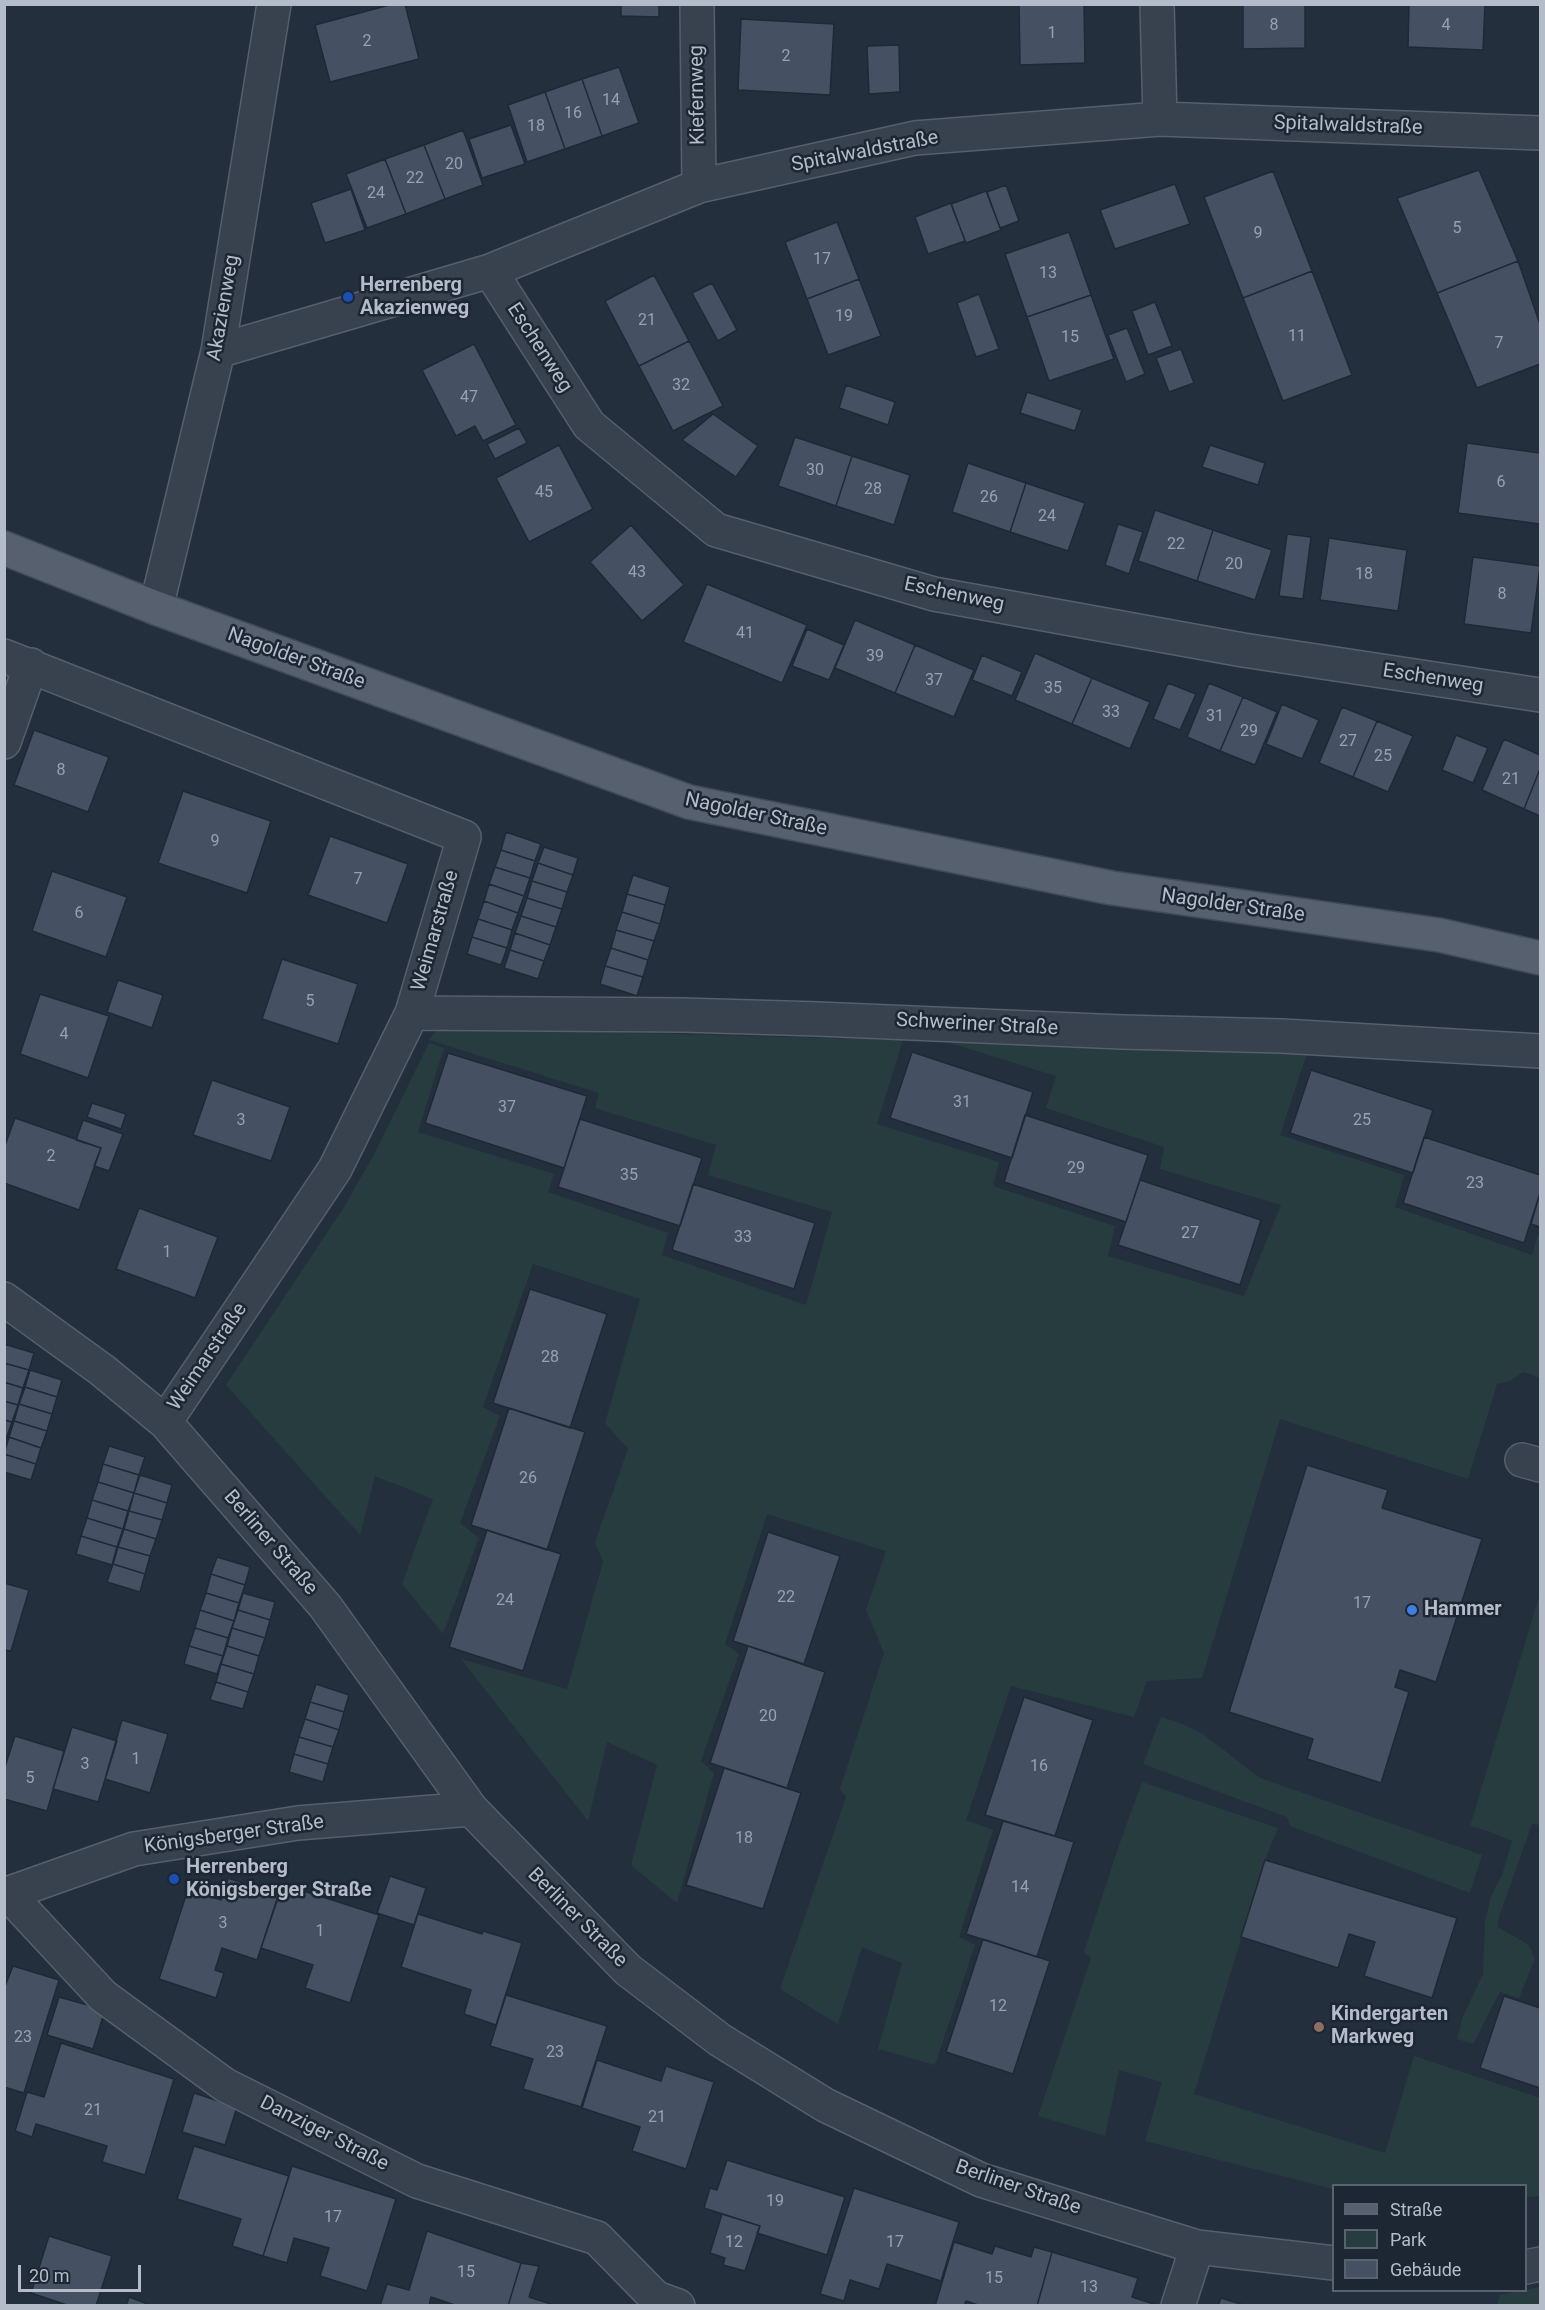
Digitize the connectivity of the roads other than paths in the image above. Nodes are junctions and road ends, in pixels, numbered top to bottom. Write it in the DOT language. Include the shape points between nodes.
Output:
graph roads {
  1 [pos="274,4"];
  2 [pos="697,4"];
  3 [pos="1157,4"];
  4 [pos="1160,120"];
  5 [pos="1540,133"];
  6 [pos="699,186"];
  7 [pos="490,271"];
  8 [pos="218,351"];
  9 [pos="4,548"];
  10 [pos="156,608"];
  11 [pos="18,661"];
  12 [pos="1540,695"];
  13 [pos="4,742"];
  14 [pos="1540,958"];
  15 [pos="412,1013"];
  16 [pos="1540,1051"];
  17 [pos="4,1299"];
  18 [pos="165,1422"];
  19 [pos="471,1809"];
  20 [pos="6,1895"];
  21 [pos="1197,2247"];
  22 [pos="1332,2263"];
  23 [pos="678,2306"];
  24 [pos="1178,2306"];
  1 -- 8 [label="street, Akazienweg"];
  2 -- 6 [label="street, Kiefernweg"];
  3 -- 4 [label="street"];
  4 -- 5 [label="street, Spitalwaldstraße"];
  4 -- 6 [label="street, Spitalwaldstraße" via="915,138"];
  6 -- 7 [label="street, Spitalwaldstraße"];
  7 -- 8 [label="street, Spitalwaldstraße"];
  7 -- 12 [label="street, Eschenweg" via="589,425 716,530 934,594 1243,650"];
  8 -- 10 [label="street, Akazienweg"];
  9 -- 10 [label="main road, Nagolder Straße"];
  10 -- 14 [label="main road, Nagolder Straße" via="689,802 1112,888 1439,935"];
  11 -- 13 [label="street"];
  11 -- 15 [label="street, Weimarstraße" via="464,837"];
  15 -- 16 [label="street, Schweriner Straße" via="818,1018 1282,1036"];
  15 -- 18 [label="street, Weimarstraße" via="335,1169"];
  17 -- 18 [label="street, Berliner Straße" via="102,1370"];
  18 -- 19 [label="street, Berliner Straße" via="325,1606"];
  19 -- 20 [label="street, Königsberger Straße" via="298,1822 134,1849"];
  19 -- 21 [label="street, Berliner Straße" via="628,1970 720,2040 825,2105 981,2180"];
  20 -- 23 [label="street, Danziger Straße" via="103,1996 225,2085 417,2181 597,2238 656,2298"];
  21 -- 22 [label="street, Berliner Straße"];
  21 -- 24 [label="street"];
}
